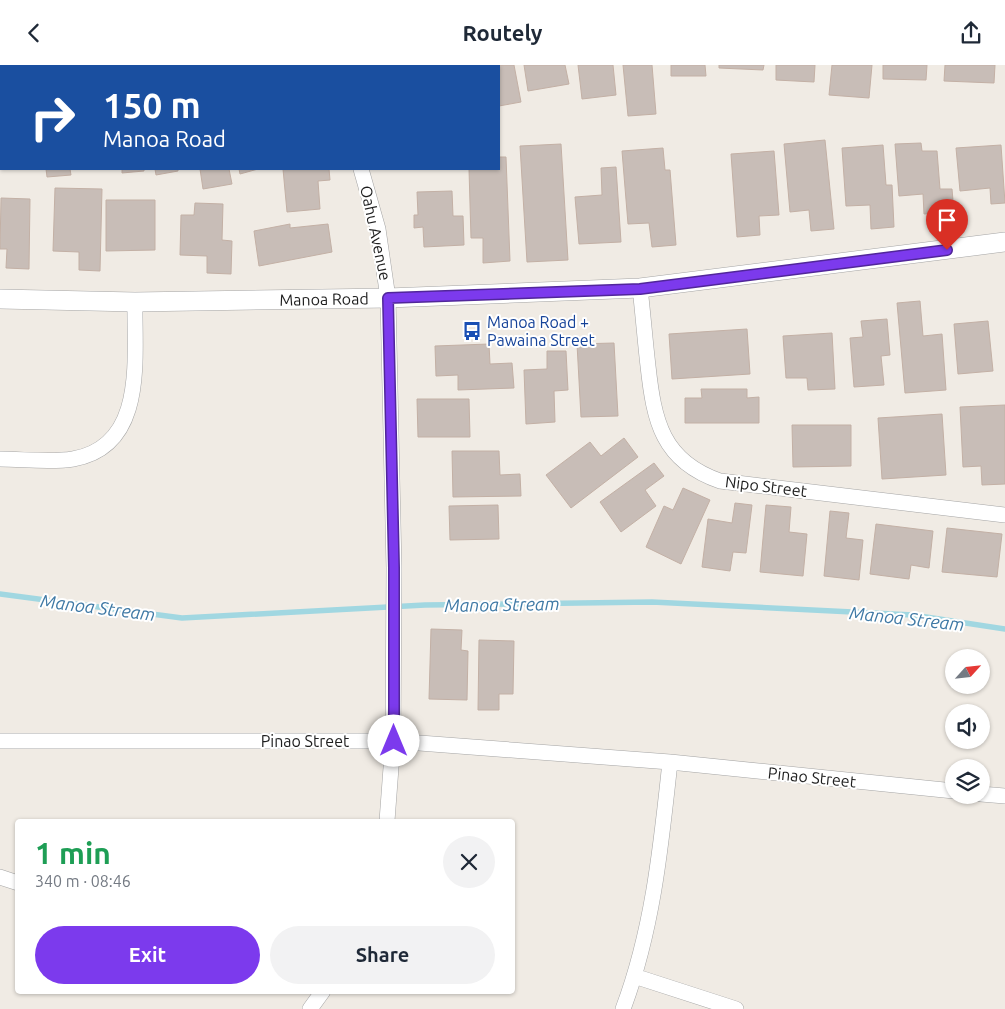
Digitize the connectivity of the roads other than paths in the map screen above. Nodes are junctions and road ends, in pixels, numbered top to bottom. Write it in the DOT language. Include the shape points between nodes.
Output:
graph roads {
  1 [pos="361,170"];
  2 [pos="1005,243"];
  3 [pos="640,289"];
  4 [pos="388,298"];
  5 [pos="0,299"];
  6 [pos="135,302"];
  7 [pos="0,459"];
  8 [pos="1005,515"];
  9 [pos="0,741"];
  10 [pos="394,741"];
  11 [pos="670,762"];
  12 [pos="945,790"];
  13 [pos="990,795"];
  14 [pos="1005,796"];
  15 [pos="387,819"];
  16 [pos="0,877"];
  17 [pos="15,882"];
  18 [pos="634,976"];
  19 [pos="321,994"];
  20 [pos="310,1009"];
  21 [pos="623,1009"];
  22 [pos="736,1009"];
  1 -- 4 [label="street, Oahu Avenue" via="378,229"];
  2 -- 3 [label="street, Manoa Road"];
  3 -- 4 [label="street, Manoa Road"];
  3 -- 8 [label="street, Nipo Street" via="655,418 675,453 696,470 720,481"];
  4 -- 6 [label="street, Manoa Road"];
  4 -- 10 [label="street, Oahu Avenue"];
  5 -- 6 [label="street, Manoa Road"];
  6 -- 7 [label="street" via="133,393 127,416 115,435 96,451 71,459"];
  9 -- 10 [label="street, Pinao Street"];
  10 -- 11 [label="street, Pinao Street"];
  10 -- 15 [label="street, Oahu Avenue"];
  11 -- 12 [label="street, Pinao Street"];
  11 -- 18 [label="street" via="658,871"];
  13 -- 14 [label="street"];
  16 -- 17 [label="street"];
  18 -- 21 [label="street"];
  18 -- 22 [label="street"];
  19 -- 20 [label="street"];
}
